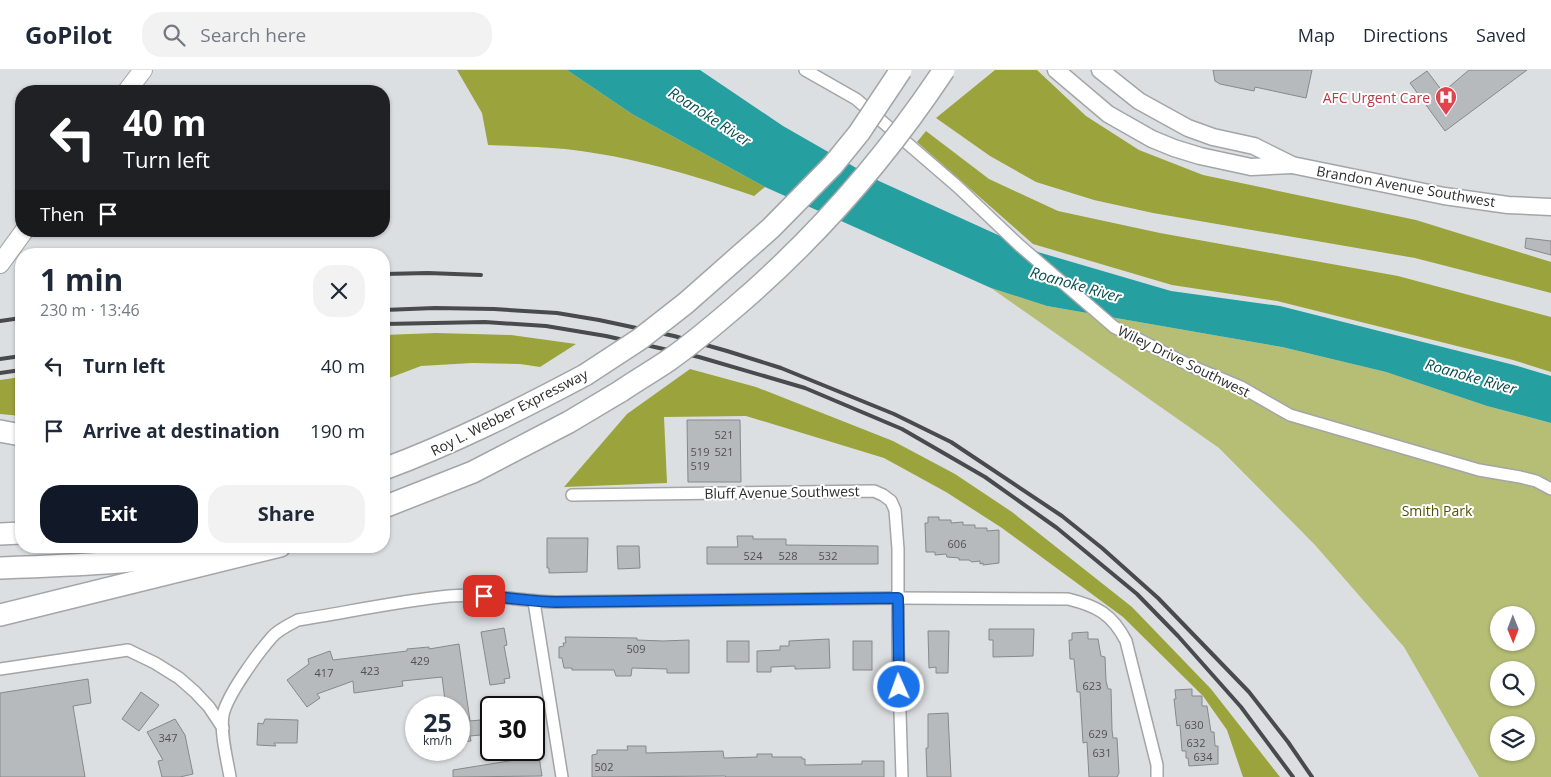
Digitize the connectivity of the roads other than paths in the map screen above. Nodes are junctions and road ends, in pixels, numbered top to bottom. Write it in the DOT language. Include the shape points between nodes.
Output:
graph roads {
  1 [pos="143,70"];
  2 [pos="805,70"];
  3 [pos="901,70"];
  4 [pos="944,70"];
  5 [pos="1056,70"];
  6 [pos="1100,70"];
  7 [pos="132,85"];
  8 [pos="1292,165"];
  9 [pos="1551,208"];
  10 [pos="20,237"];
  11 [pos="0,264"];
  12 [pos="521,409"];
  13 [pos="0,431"];
  14 [pos="15,434"];
  15 [pos="390,453"];
  16 [pos="390,467"];
  17 [pos="1551,489"];
  18 [pos="572,496"];
  19 [pos="390,505"];
  20 [pos="15,533"];
  21 [pos="0,534"];
  22 [pos="189,553"];
  23 [pos="252,553"];
  24 [pos="0,568"];
  25 [pos="898,598"];
  26 [pos="534,602"];
  27 [pos="0,615"];
  28 [pos="0,669"];
  29 [pos="223,728"];
  30 [pos="230,777"];
  31 [pos="562,777"];
  32 [pos="902,777"];
  33 [pos="1157,777"];
  1 -- 7 [label="main road"];
  2 -- 17 [label="street, Wiley Drive Southwest" via="856,99 1114,327 1290,414 1479,470 1520,476"];
  3 -- 12 [label="highway, Roy L. Webber Expressway, bridge" via="860,133 771,228 640,339"];
  4 -- 19 [label="highway, bridge" via="885,152 813,235 752,292 670,359 569,422 489,464"];
  5 -- 8 [label="main road, Brandon Avenue Southwest" via="1108,114 1174,148 1251,168"];
  6 -- 8 [label="main road, Brandon Avenue Southwest" via="1139,101 1188,128 1254,146"];
  8 -- 9 [label="main road, Brandon Avenue Southwest" via="1444,196"];
  10 -- 11 [label="main road"];
  12 -- 15 [label="highway"];
  12 -- 16 [label="highway, Roy L. Webber Expressway"];
  13 -- 14 [label="highway"];
  18 -- 25 [label="street, Bluff Avenue Southwest" via="874,491 891,501 895,510"];
  20 -- 21 [label="highway"];
  22 -- 24 [label="highway" via="104,563"];
  23 -- 27 [label="highway"];
  25 -- 26 [label="street"];
  25 -- 32 [label="street, Bluff Avenue Southwest"];
  25 -- 33 [label="street" via="1068,599 1100,610 1120,628 1126,642"];
  26 -- 29 [label="street" via="516,598 450,596 298,620 273,636 241,680 226,706"];
  26 -- 31 [label="street"];
  28 -- 29 [label="street" via="128,650 179,678 196,692"];
  29 -- 30 [label="street"];
}
